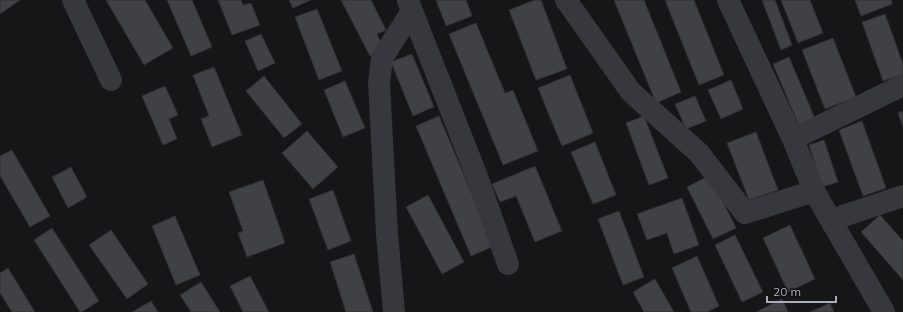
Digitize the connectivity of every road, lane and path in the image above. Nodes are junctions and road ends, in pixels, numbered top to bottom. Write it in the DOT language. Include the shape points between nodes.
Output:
graph roads {
  1 [pos="73,0"];
  2 [pos="566,0"];
  3 [pos="728,0"];
  4 [pos="409,6"];
  5 [pos="111,80"];
  6 [pos="903,85"];
  7 [pos="793,139"];
  8 [pos="814,191"];
  9 [pos="903,196"];
  10 [pos="831,220"];
  11 [pos="508,264"];
  12 [pos="394,312"];
  13 [pos="884,312"];
  1 -- 5 [label="street"];
  2 -- 8 [label="street" via="632,92 698,153 745,213"];
  3 -- 7 [label="street"];
  4 -- 11 [label="street" via="476,174"];
  4 -- 12 [label="street" via="382,58 379,82"];
  6 -- 7 [label="street"];
  7 -- 8 [label="street"];
  8 -- 10 [label="street"];
  9 -- 10 [label="street"];
  10 -- 13 [label="street"];
}
